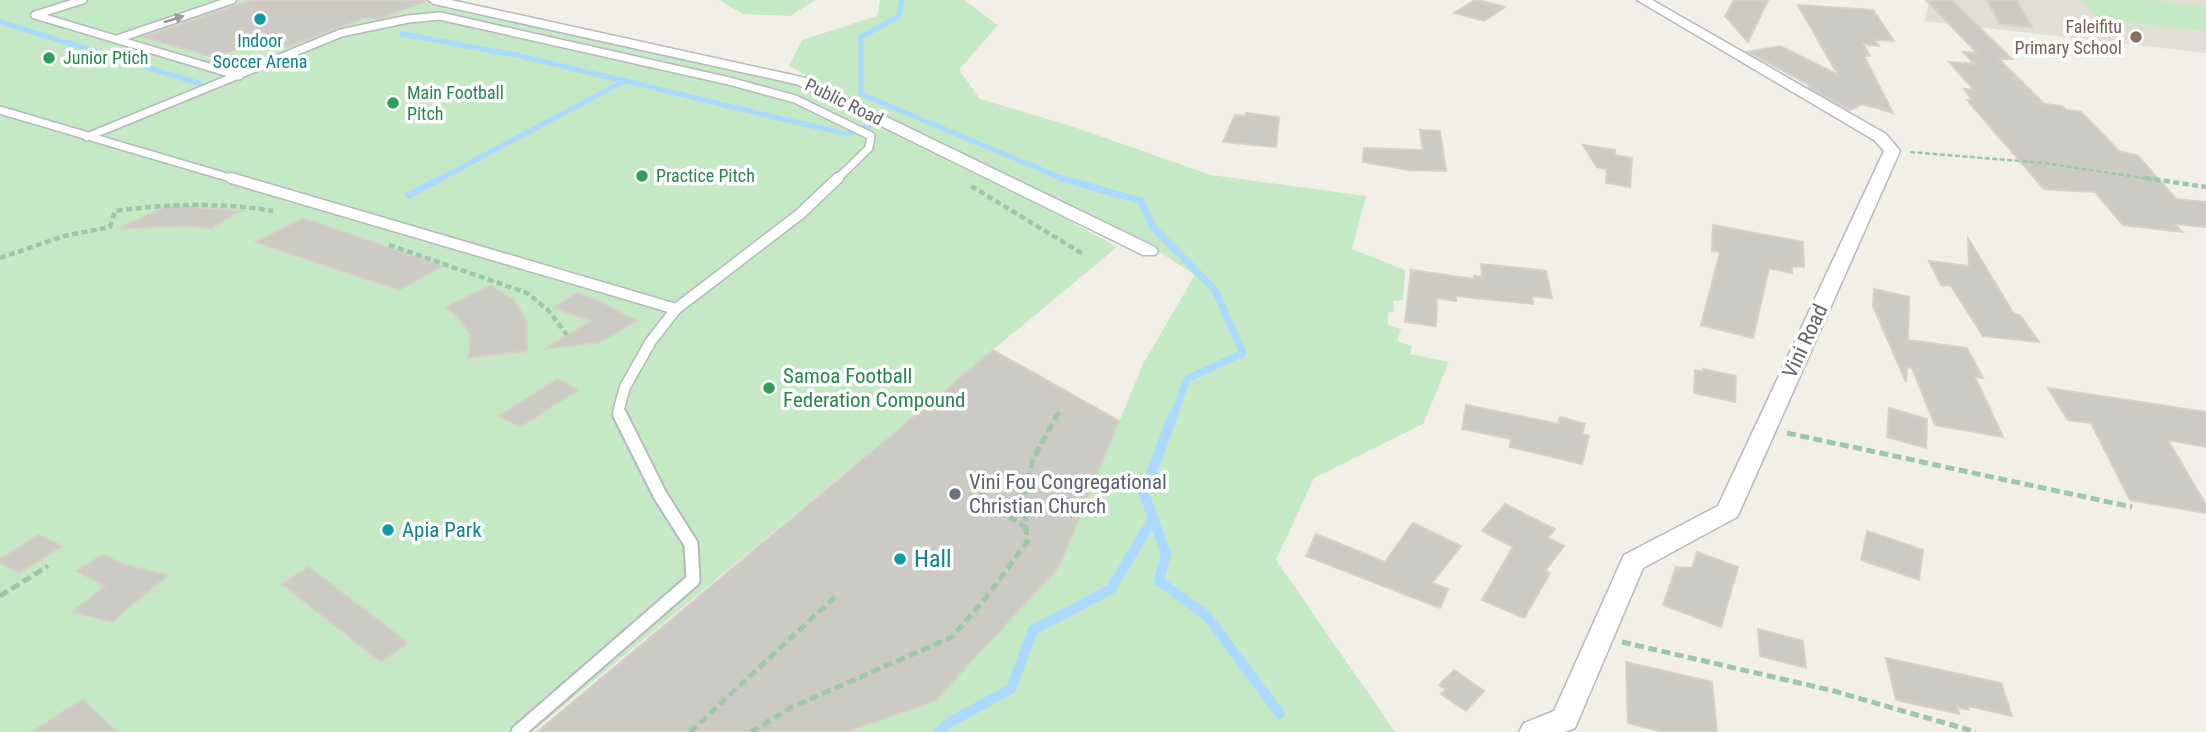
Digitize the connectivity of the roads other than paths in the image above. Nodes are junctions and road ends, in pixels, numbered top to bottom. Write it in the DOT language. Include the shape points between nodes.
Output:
graph roads {
  1 [pos="83,0"];
  2 [pos="232,0"];
  3 [pos="434,0"];
  4 [pos="1643,0"];
  5 [pos="117,38"];
  6 [pos="239,76"];
  7 [pos="0,110"];
  8 [pos="87,136"];
  9 [pos="1149,251"];
  10 [pos="676,309"];
  11 [pos="518,732"];
  12 [pos="1534,732"];
  1 -- 5 [label="lane" via="35,15"];
  5 -- 2 [label="lane, one-way"];
  3 -- 9 [label="street, Public Road" via="801,81"];
  4 -- 12 [label="street, Vini Road" via="1880,137 1892,151 1728,511 1633,562 1565,719"];
  5 -- 6 [label="lane"];
  6 -- 8 [label="lane"];
  6 -- 10 [label="lane" via="341,33 440,16 795,99 871,136 869,148 800,214"];
  7 -- 8 [label="lane"];
  8 -- 10 [label="lane"];
  10 -- 11 [label="lane" via="625,387 618,412 691,544 693,580"];
}
